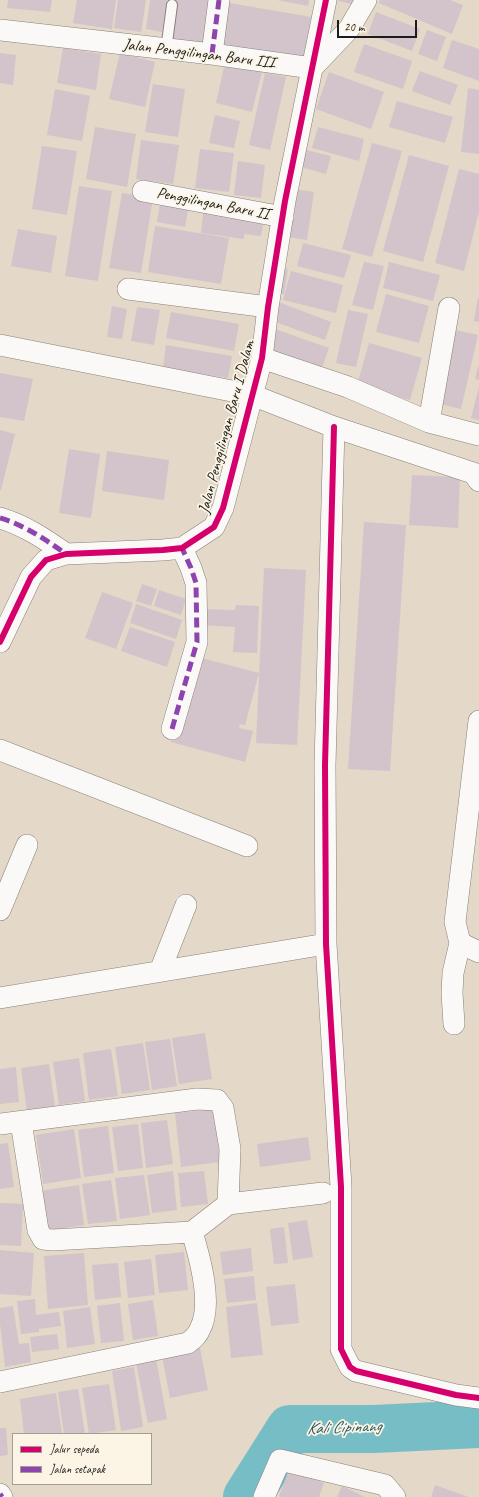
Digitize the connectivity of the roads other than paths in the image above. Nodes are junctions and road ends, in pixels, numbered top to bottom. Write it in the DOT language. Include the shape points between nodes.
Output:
graph roads {
  1 [pos="219,0"];
  2 [pos="326,0"];
  3 [pos="366,0"];
  4 [pos="172,5"];
  5 [pos="0,30"];
  6 [pos="166,50"];
  7 [pos="212,54"];
  8 [pos="312,68"];
  9 [pos="143,191"];
  10 [pos="283,218"];
  11 [pos="128,289"];
  12 [pos="268,307"];
  13 [pos="449,308"];
  14 [pos="0,345"];
  15 [pos="262,358"];
  16 [pos="252,395"];
  17 [pos="429,422"];
  18 [pos="334,427"];
  19 [pos="479,435"];
  20 [pos="479,481"];
  21 [pos="0,518"];
  22 [pos="182,548"];
  23 [pos="66,554"];
  24 [pos="0,642"];
  25 [pos="479,721"];
  26 [pos="172,729"];
  27 [pos="0,750"];
  28 [pos="27,845"];
  29 [pos="247,846"];
  30 [pos="186,905"];
  31 [pos="0,910"];
  32 [pos="460,943"];
  33 [pos="326,944"];
  34 [pos="479,952"];
  35 [pos="160,971"];
  36 [pos="0,998"];
  37 [pos="454,1024"];
  38 [pos="21,1122"];
  39 [pos="0,1124"];
  40 [pos="323,1193"];
  41 [pos="228,1204"];
  42 [pos="192,1232"];
  43 [pos="0,1382"];
  44 [pos="479,1398"];
  45 [pos="0,1494"];
  46 [pos="2,1497"];
  47 [pos="264,1497"];
  48 [pos="395,1497"];
  1 -- 7 [label="street"];
  2 -- 8 [label="street, Jalan Penggilingan Baru I Dalam"];
  3 -- 8 [label="street" via="349,29"];
  4 -- 6 [label="lane"];
  5 -- 6 [label="street, Jalan Penggilingan Baru III"];
  6 -- 7 [label="street, Jalan Penggilingan Baru III"];
  7 -- 8 [label="street, Jalan Penggilingan Baru III"];
  8 -- 10 [label="street, Jalan Penggilingan Baru I Dalam"];
  9 -- 10 [label="street, Penggilingan Baru II"];
  10 -- 12 [label="street, Jalan Penggilingan Baru I Dalam"];
  11 -- 12 [label="street"];
  12 -- 15 [label="street, Jalan Penggilingan Baru I Dalam"];
  13 -- 17 [label="street"];
  14 -- 16 [label="street"];
  15 -- 16 [label="street, Jalan Penggilingan Baru I Dalam"];
  15 -- 17 [label="street" via="348,387"];
  16 -- 18 [label="street"];
  16 -- 22 [label="street, Jalan Penggilingan Baru I Dalam" via="223,508 214,527"];
  17 -- 19 [label="street"];
  18 -- 20 [label="street" via="473,473"];
  18 -- 33 [label="street" via="325,765"];
  21 -- 23 [label="street" via="16,523"];
  22 -- 23 [label="street, Jalan Penggilingan Baru I Dalam"];
  22 -- 26 [label="street" via="196,583 197,642"];
  23 -- 24 [label="street, Jalan Penggilingan Baru I Dalam" via="46,560 31,577"];
  25 -- 32 [label="street" via="455,922"];
  27 -- 29 [label="street"];
  28 -- 31 [label="street"];
  30 -- 35 [label="street"];
  32 -- 34 [label="street"];
  32 -- 37 [label="street" via="453,974"];
  33 -- 35 [label="street"];
  33 -- 44 [label="street" via="341,1187 341,1349 350,1367 356,1371 456,1395"];
  35 -- 36 [label="street"];
  38 -- 39 [label="street"];
  38 -- 41 [label="street" via="197,1099 217,1100 223,1108 230,1148"];
  38 -- 42 [label="street" via="38,1230 43,1239"];
  40 -- 41 [label="street"];
  41 -- 42 [label="street"];
  42 -- 43 [label="street" via="202,1263 206,1308 201,1329 188,1343"];
  45 -- 46 [label="street"];
  47 -- 48 [label="street" via="280,1460 385,1485"];
}
